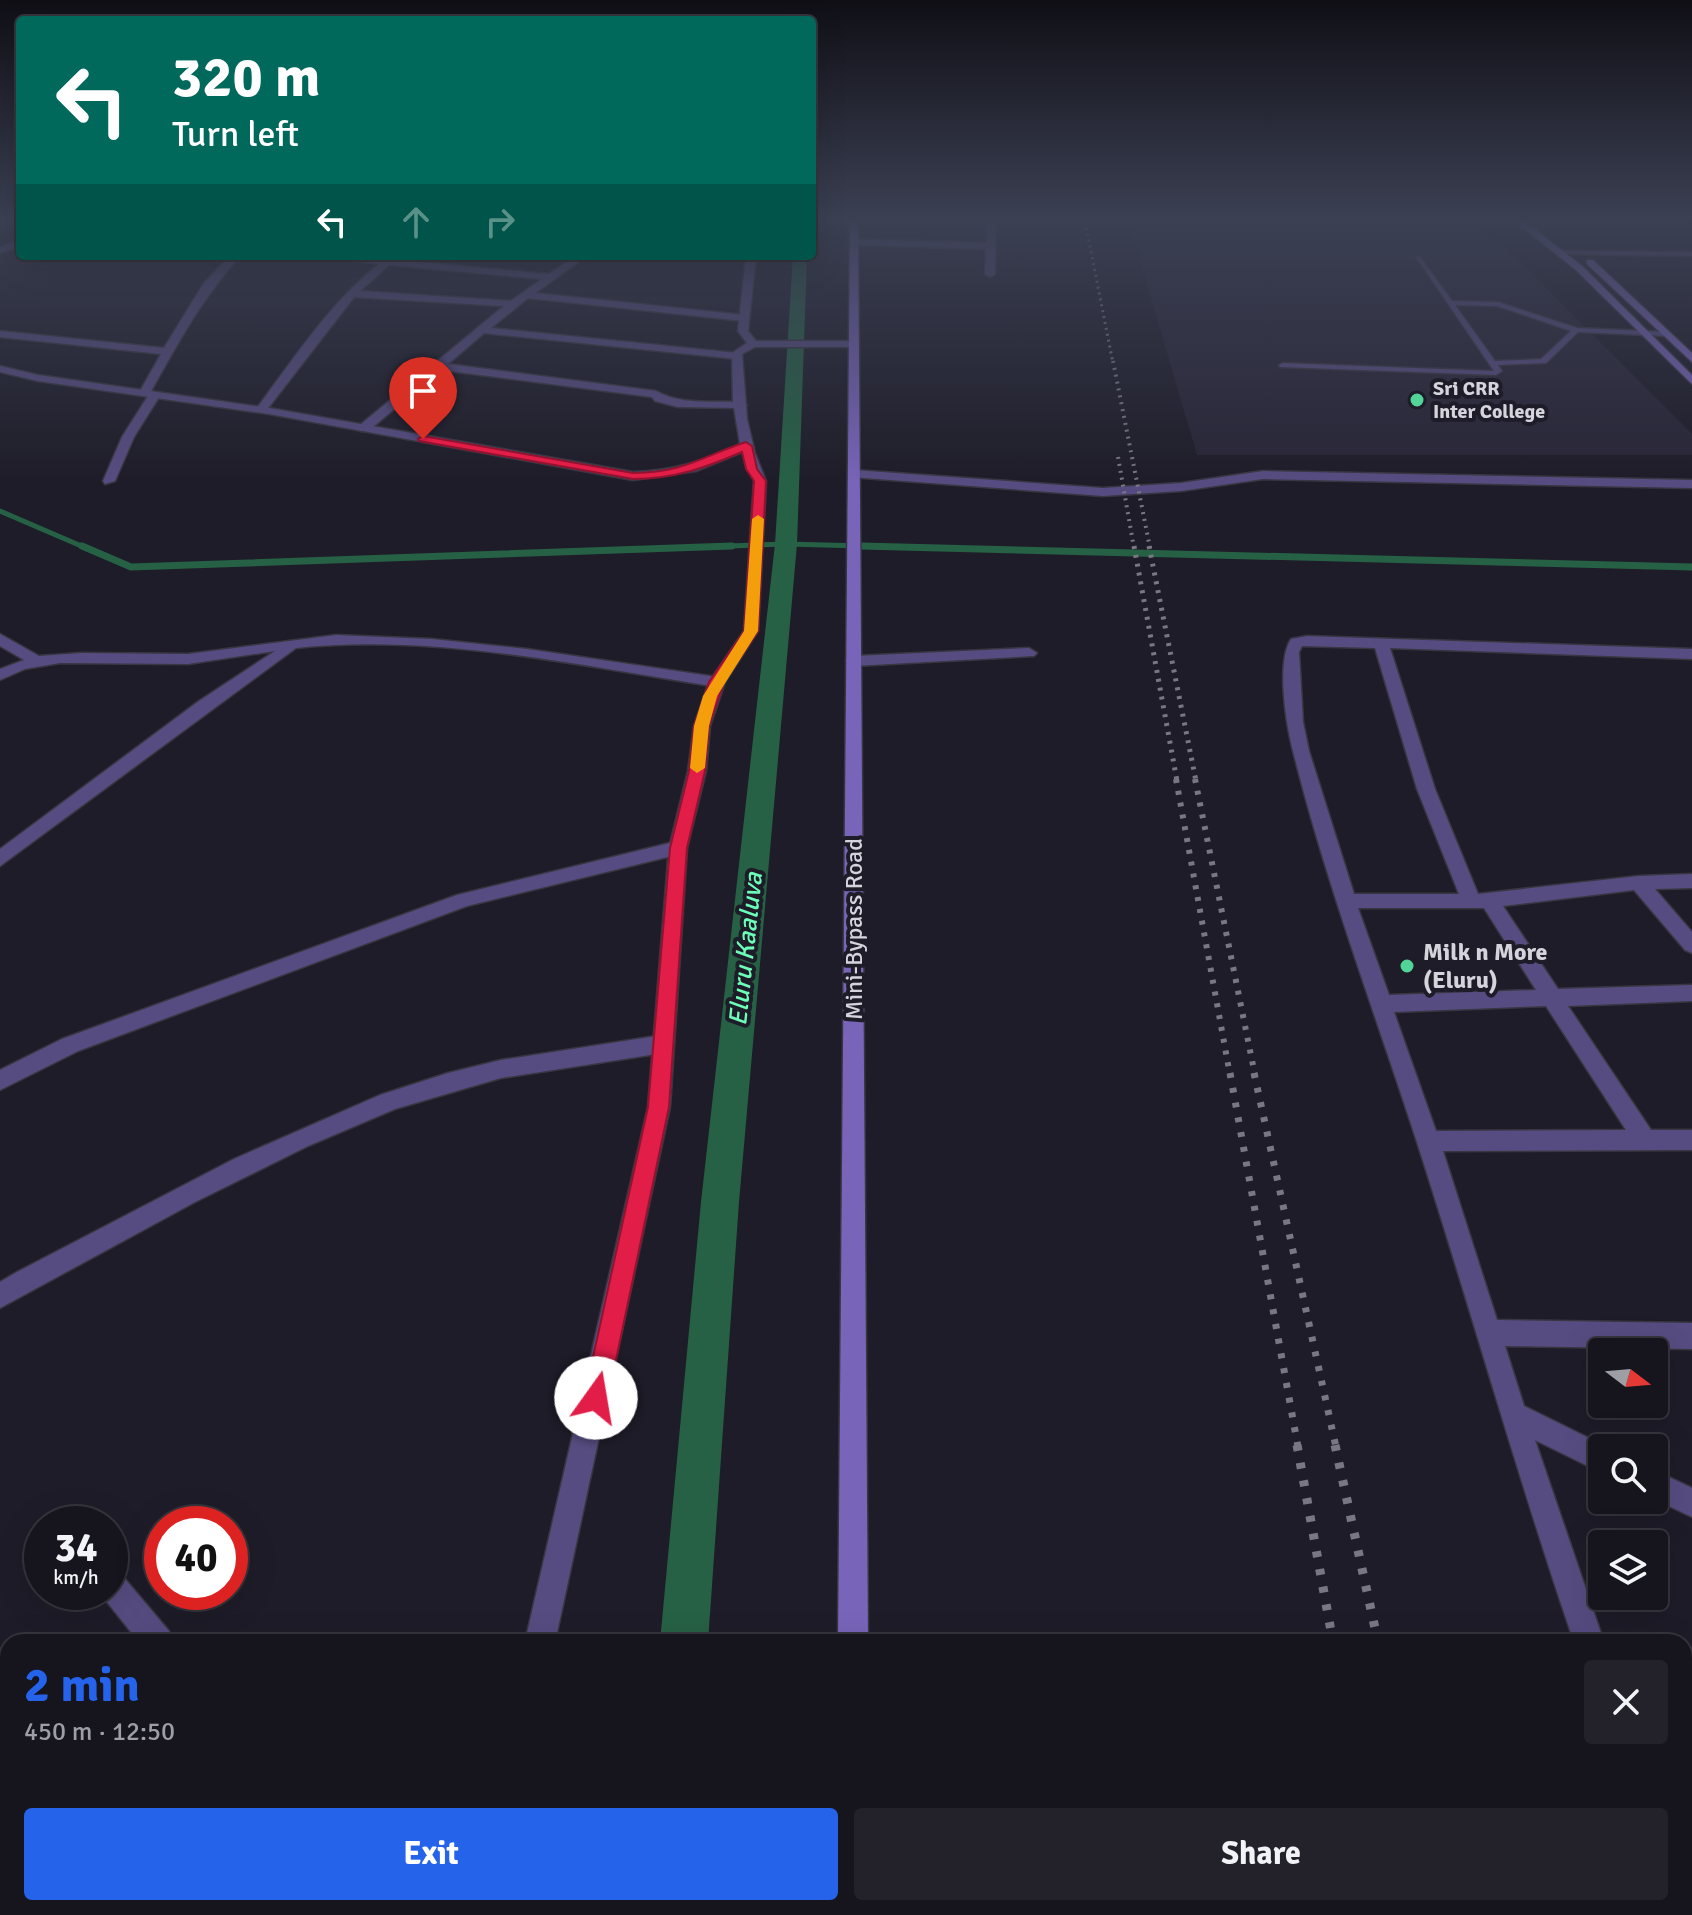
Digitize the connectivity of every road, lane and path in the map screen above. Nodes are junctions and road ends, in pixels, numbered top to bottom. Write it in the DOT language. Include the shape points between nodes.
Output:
graph roads {
  1 [pos="196,305"];
  2 [pos="342,305"];
  3 [pos="511,305"];
  4 [pos="623,305"];
  5 [pos="745,305"];
  6 [pos="854,305"];
  7 [pos="1452,305"];
  8 [pos="1502,305"];
  9 [pos="1615,305"];
  10 [pos="1636,305"];
  11 [pos="744,318"];
  12 [pos="482,330"];
  13 [pos="1576,330"];
  14 [pos="1643,333"];
  15 [pos="0,334"];
  16 [pos="1667,334"];
  17 [pos="753,344"];
  18 [pos="854,344"];
  19 [pos="168,352"];
  20 [pos="737,356"];
  21 [pos="1692,359"];
  22 [pos="1493,363"];
  23 [pos="1283,365"];
  24 [pos="438,366"];
  25 [pos="0,369"];
  26 [pos="1692,381"];
  27 [pos="150,393"];
  28 [pos="741,405"];
  29 [pos="261,410"];
  30 [pos="364,428"];
  31 [pos="746,446"];
  32 [pos="854,476"];
  33 [pos="109,481"];
  34 [pos="1692,484"];
  35 [pos="0,639"];
  36 [pos="296,644"];
  37 [pos="1381,644"];
  38 [pos="1029,653"];
  39 [pos="1692,654"];
  40 [pos="34,660"];
  41 [pos="854,661"];
  42 [pos="0,675"];
  43 [pos="717,682"];
  44 [pos="678,848"];
  45 [pos="0,859"];
  46 [pos="1692,881"];
  47 [pos="1639,883"];
  48 [pos="1346,901"];
  49 [pos="1480,901"];
  50 [pos="1692,945"];
  51 [pos="1692,993"];
  52 [pos="1553,1000"];
  53 [pos="1381,1004"];
  54 [pos="663,1044"];
  55 [pos="0,1081"];
  56 [pos="1644,1139"];
  57 [pos="1692,1140"];
  58 [pos="1428,1141"];
  59 [pos="0,1296"];
  60 [pos="1491,1333"];
  61 [pos="1692,1336"];
  62 [pos="1514,1415"];
  63 [pos="1588,1452"];
  64 [pos="1668,1491"];
  65 [pos="1692,1503"];
  66 [pos="128,1605"];
  67 [pos="151,1634"];
  68 [pos="542,1634"];
  69 [pos="853,1634"];
  70 [pos="1586,1634"];
  1 -- 19 [label="street"];
  2 -- 29 [label="street"];
  3 -- 12 [label="street"];
  4 -- 11 [label="street"];
  5 -- 11 [label="street"];
  6 -- 18 [label="main road, Mini-Bypass Road"];
  7 -- 22 [label="lane"];
  8 -- 13 [label="lane"];
  9 -- 14 [label="main road"];
  10 -- 16 [label="main road"];
  11 -- 17 [label="street" via="743,331"];
  12 -- 20 [label="street"];
  12 -- 24 [label="street"];
  13 -- 14 [label="lane"];
  13 -- 22 [label="lane" via="1543,361"];
  14 -- 16 [label="lane"];
  14 -- 26 [label="main road"];
  15 -- 19 [label="street"];
  16 -- 21 [label="main road"];
  17 -- 18 [label="street"];
  17 -- 20 [label="street"];
  18 -- 32 [label="main road, Mini-Bypass Road"];
  19 -- 27 [label="street"];
  20 -- 28 [label="street"];
  22 -- 23 [label="lane" via="1498,371 1487,374"];
  24 -- 28 [label="street" via="656,394 678,404"];
  24 -- 30 [label="street"];
  25 -- 27 [label="street"];
  27 -- 29 [label="street"];
  27 -- 33 [label="street"];
  28 -- 31 [label="street"];
  29 -- 30 [label="street"];
  30 -- 31 [label="street" via="633,476 695,468"];
  31 -- 43 [label="street" via="760,481 751,631"];
  32 -- 34 [label="street" via="1103,492 1263,475"];
  32 -- 41 [label="main road, Mini-Bypass Road"];
  35 -- 40 [label="street"];
  36 -- 40 [label="street" via="170,660"];
  36 -- 43 [label="street" via="335,640 477,647"];
  36 -- 45 [label="street" via="205,705"];
  37 -- 39 [label="street"];
  37 -- 48 [label="street" via="1296,642 1291,652 1301,751"];
  37 -- 49 [label="street" via="1426,789"];
  38 -- 41 [label="street"];
  40 -- 42 [label="street"];
  41 -- 69 [label="main road, Mini-Bypass Road"];
  43 -- 44 [label="street" via="702,726"];
  44 -- 54 [label="street"];
  44 -- 55 [label="street" via="464,900 70,1045"];
  46 -- 47 [label="street"];
  47 -- 49 [label="street"];
  47 -- 50 [label="street"];
  48 -- 49 [label="street"];
  48 -- 53 [label="street"];
  49 -- 52 [label="street"];
  51 -- 52 [label="street"];
  52 -- 53 [label="street"];
  52 -- 56 [label="street"];
  53 -- 58 [label="street"];
  54 -- 59 [label="street" via="507,1068 447,1082 375,1108 306,1135 83,1246"];
  54 -- 68 [label="street" via="659,1107"];
  56 -- 57 [label="street"];
  56 -- 58 [label="street"];
  58 -- 60 [label="street"];
  60 -- 61 [label="street"];
  60 -- 62 [label="street"];
  62 -- 63 [label="street"];
  62 -- 70 [label="street"];
  64 -- 65 [label="street"];
  66 -- 67 [label="street"];
}
